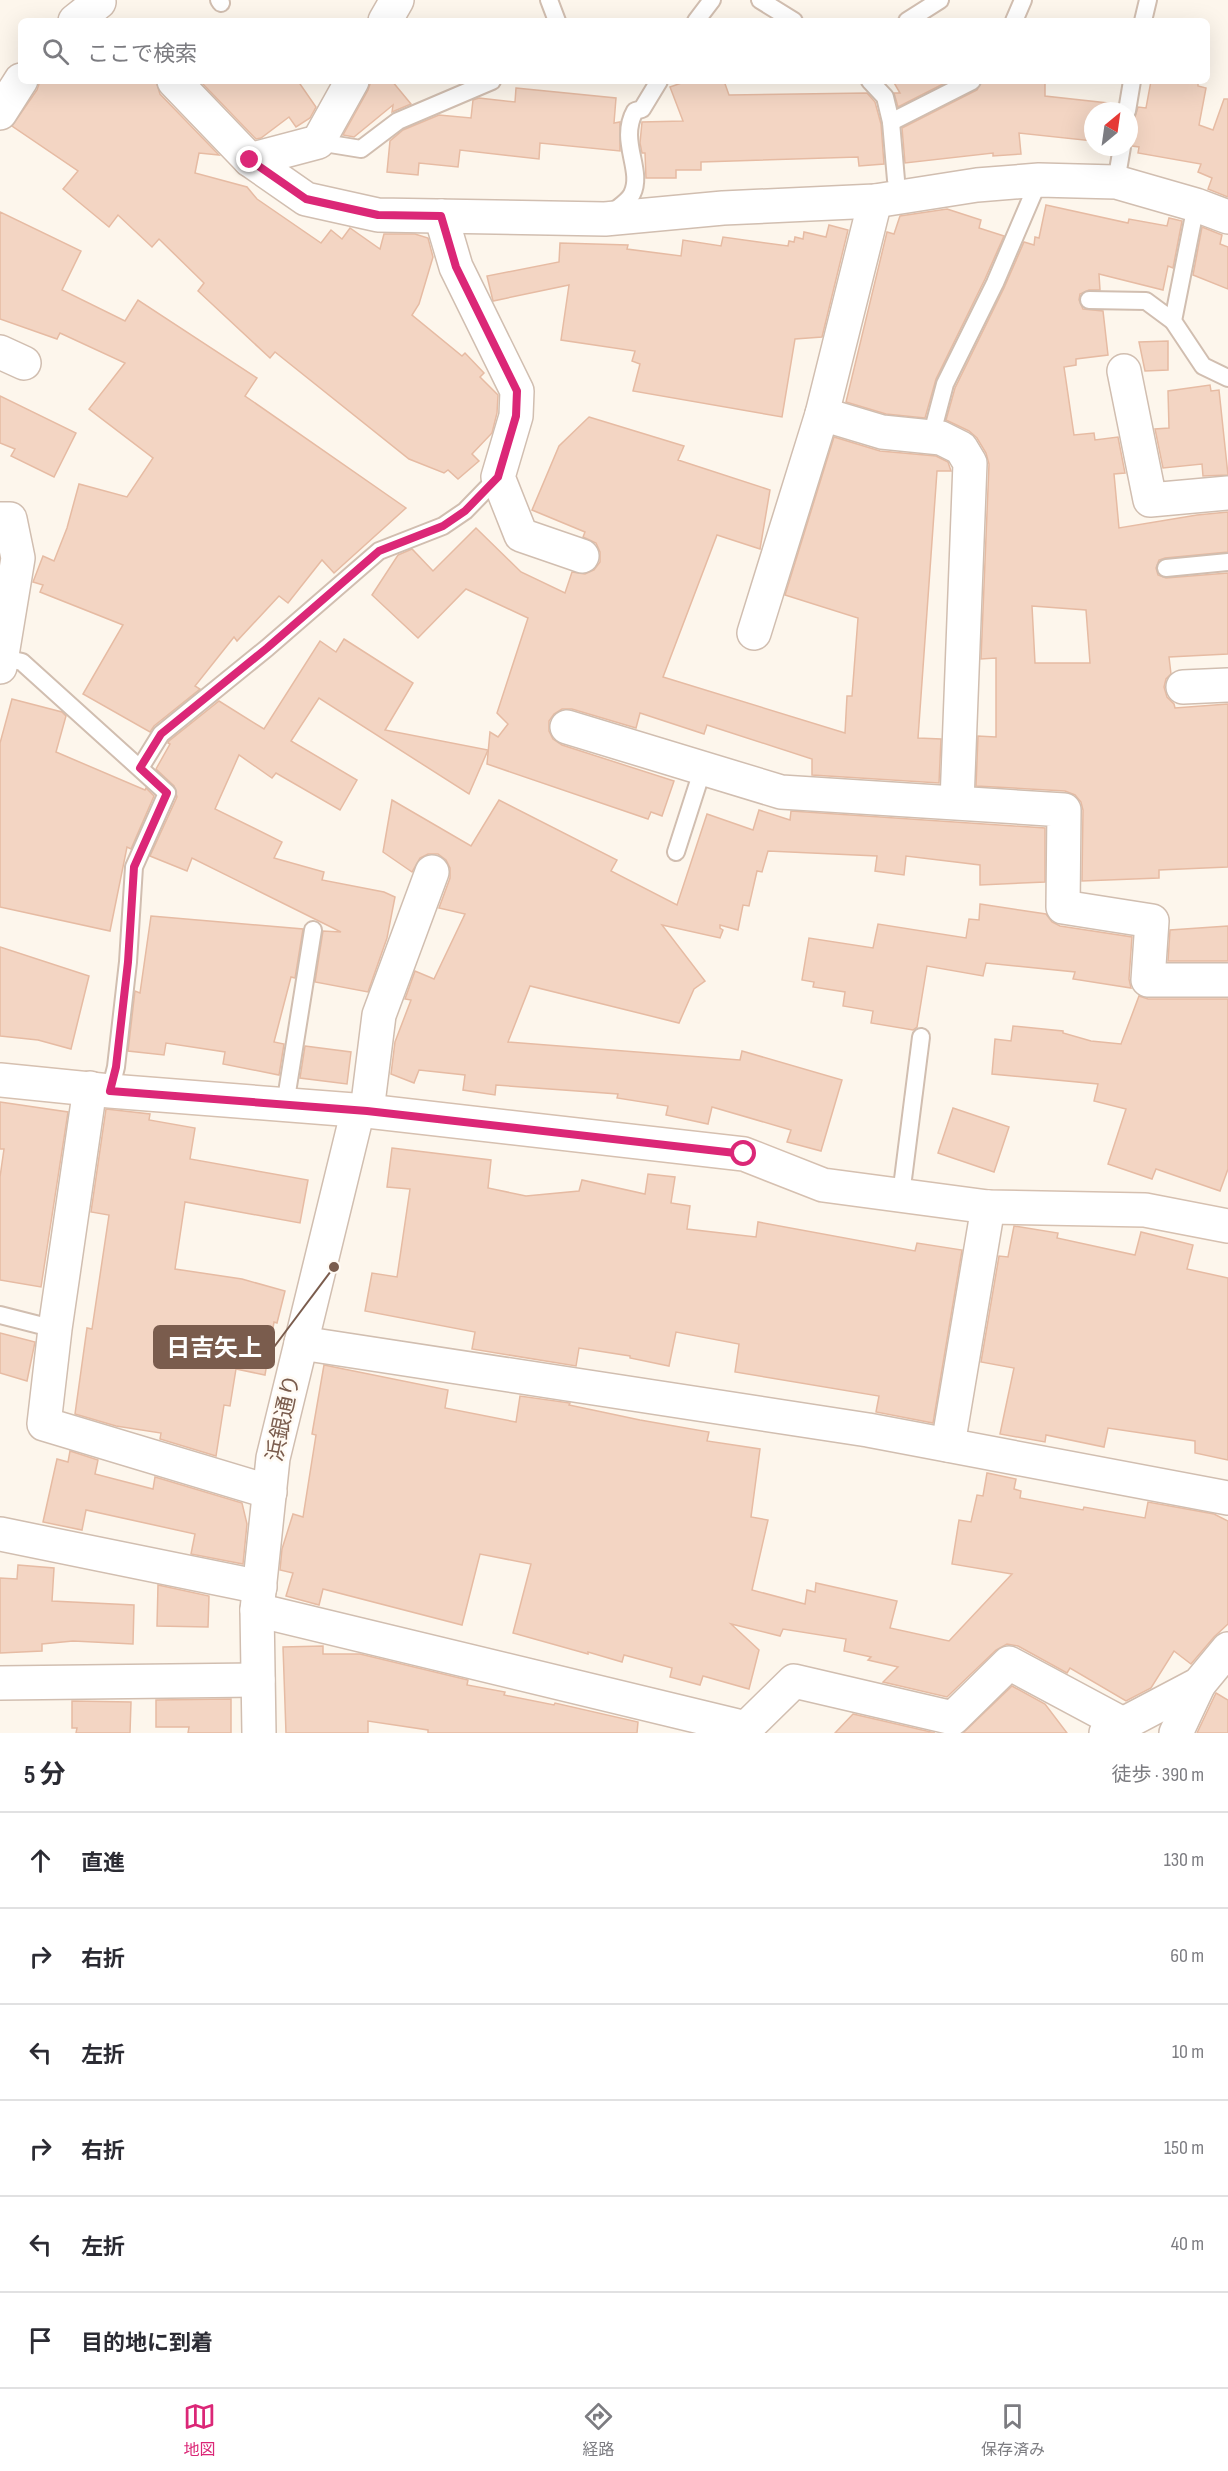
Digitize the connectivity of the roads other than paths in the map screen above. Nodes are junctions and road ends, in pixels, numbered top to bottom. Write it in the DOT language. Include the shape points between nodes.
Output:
graph roads {
  1 [pos="397,0"];
  2 [pos="549,0"];
  3 [pos="712,0"];
  4 [pos="760,0"];
  5 [pos="940,0"];
  6 [pos="1023,0"];
  7 [pos="1148,0"];
  8 [pos="387,18"];
  9 [pos="556,18"];
  10 [pos="698,18"];
  11 [pos="789,18"];
  12 [pos="912,18"];
  13 [pos="1015,18"];
  14 [pos="1144,18"];
  15 [pos="18,84"];
  16 [pos="177,84"];
  17 [pos="350,84"];
  18 [pos="485,84"];
  19 [pos="657,84"];
  20 [pos="873,84"];
  21 [pos="966,84"];
  22 [pos="1132,84"];
  23 [pos="1128,102"];
  24 [pos="0,113"];
  25 [pos="891,122"];
  26 [pos="318,142"];
  27 [pos="1120,156"];
  28 [pos="250,160"];
  29 [pos="1039,180"];
  30 [pos="1116,182"];
  31 [pos="886,191"];
  32 [pos="1196,205"];
  33 [pos="441,216"];
  34 [pos="1228,217"];
  35 [pos="604,219"];
  36 [pos="1089,300"];
  37 [pos="1173,321"];
  38 [pos="1124,371"];
  39 [pos="1228,378"];
  40 [pos="822,414"];
  41 [pos="931,437"];
  42 [pos="498,477"];
  43 [pos="1228,493"];
  44 [pos="0,519"];
  45 [pos="582,556"];
  46 [pos="1228,562"];
  47 [pos="1166,568"];
  48 [pos="754,633"];
  49 [pos="0,661"];
  50 [pos="1228,685"];
  51 [pos="1183,687"];
  52 [pos="567,727"];
  53 [pos="140,768"];
  54 [pos="703,768"];
  55 [pos="957,802"];
  56 [pos="676,852"];
  57 [pos="432,872"];
  58 [pos="313,930"];
  59 [pos="1228,980"];
  60 [pos="921,1037"];
  61 [pos="0,1080"];
  62 [pos="100,1090"];
  63 [pos="285,1104"];
  64 [pos="362,1111"];
  65 [pos="901,1195"];
  66 [pos="988,1207"];
  67 [pos="1228,1226"];
  68 [pos="0,1315"];
  69 [pos="55,1329"];
  70 [pos="301,1343"];
  71 [pos="948,1445"];
  72 [pos="270,1492"];
  73 [pos="1228,1498"];
  74 [pos="0,1534"];
  75 [pos="258,1598"];
  76 [pos="1228,1649"];
  77 [pos="258,1680"];
  78 [pos="0,1683"];
  79 [pos="1199,1684"];
  80 [pos="1113,1728"];
  81 [pos="743,1730"];
  82 [pos="259,1733"];
  83 [pos="1176,1733"];
  1 -- 8 [label="street"];
  2 -- 9 [label="lane"];
  3 -- 10 [label="lane"];
  4 -- 11 [label="lane"];
  5 -- 12 [label="lane"];
  6 -- 13 [label="lane"];
  7 -- 14 [label="lane"];
  15 -- 24 [label="street"];
  16 -- 28 [label="street"];
  17 -- 26 [label="street"];
  18 -- 26 [label="lane" via="398,121 362,149"];
  19 -- 35 [label="lane" via="631,119 628,132 636,183 631,196"];
  20 -- 25 [label="lane" via="885,97"];
  21 -- 25 [label="lane"];
  22 -- 23 [label="lane"];
  25 -- 31 [label="lane"];
  26 -- 28 [label="street"];
  27 -- 30 [label="lane"];
  28 -- 33 [label="street" via="306,199 378,215"];
  29 -- 30 [label="street"];
  29 -- 31 [label="street"];
  29 -- 41 [label="lane" via="995,283 945,384"];
  30 -- 32 [label="street"];
  31 -- 35 [label="street"];
  31 -- 40 [label="street"];
  32 -- 34 [label="street"];
  32 -- 37 [label="lane"];
  33 -- 35 [label="street"];
  33 -- 42 [label="street" via="456,267 517,391 516,416"];
  36 -- 37 [label="lane" via="1146,301"];
  37 -- 39 [label="lane" via="1203,366"];
  38 -- 43 [label="street" via="1150,500"];
  40 -- 41 [label="street" via="882,432"];
  40 -- 48 [label="street"];
  41 -- 55 [label="street" via="962,447 970,463"];
  42 -- 45 [label="street" via="521,535"];
  42 -- 53 [label="lane" via="465,511 443,526 379,551 161,734"];
  44 -- 49 [label="street" via="10,519 18,558"];
  46 -- 47 [label="lane"];
  49 -- 53 [label="lane" via="22,662"];
  50 -- 51 [label="street"];
  52 -- 54 [label="street"];
  53 -- 62 [label="lane" via="167,793 134,867 116,1067"];
  54 -- 55 [label="street" via="781,792"];
  54 -- 56 [label="lane"];
  55 -- 59 [label="street" via="1064,810 1063,907 1152,921 1148,980"];
  57 -- 64 [label="street, 浜銀通り" via="379,1015"];
  58 -- 63 [label="lane"];
  60 -- 65 [label="lane"];
  61 -- 62 [label="street"];
  62 -- 63 [label="street"];
  62 -- 69 [label="street"];
  63 -- 64 [label="street"];
  64 -- 65 [label="street" via="744,1154 823,1185"];
  64 -- 70 [label="street, 浜銀通り"];
  65 -- 66 [label="street"];
  66 -- 67 [label="street" via="1145,1210"];
  66 -- 71 [label="street"];
  68 -- 69 [label="lane"];
  69 -- 72 [label="street" via="44,1424"];
  70 -- 71 [label="street"];
  70 -- 72 [label="street, 浜銀通り" via="273,1458"];
  71 -- 73 [label="street"];
  72 -- 75 [label="street, 浜銀通り"];
  74 -- 75 [label="street"];
  75 -- 77 [label="street, 浜銀通り"];
  75 -- 81 [label="street"];
  76 -- 79 [label="street"];
  77 -- 78 [label="street"];
  77 -- 82 [label="street, 浜銀通り"];
  79 -- 80 [label="street"];
  79 -- 83 [label="street"];
  80 -- 81 [label="street" via="1009,1663 953,1718 794,1681"];
}
